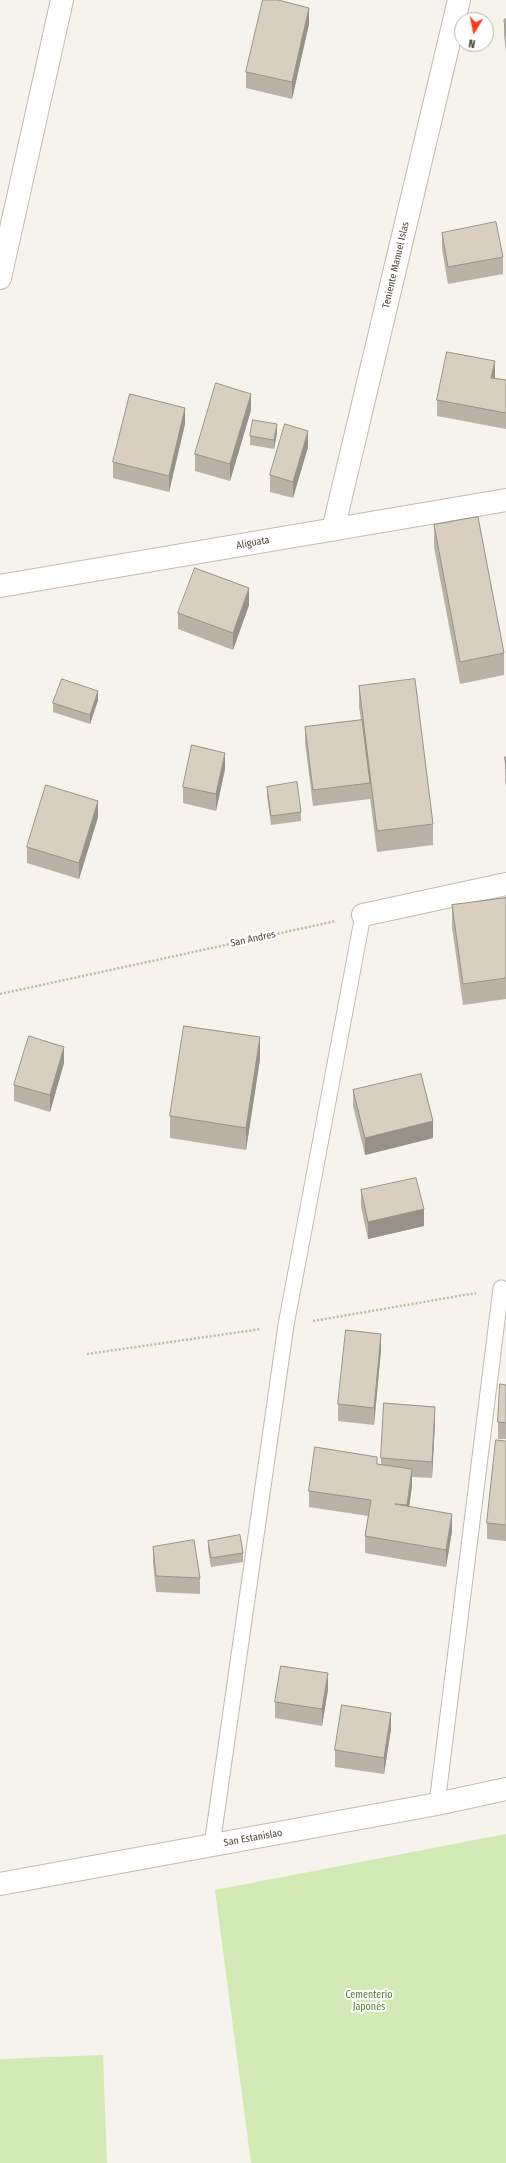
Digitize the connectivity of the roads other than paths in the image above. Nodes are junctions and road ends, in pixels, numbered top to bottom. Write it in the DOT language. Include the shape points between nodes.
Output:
graph roads {
  1 [pos="62,0"];
  2 [pos="460,0"];
  3 [pos="0,278"];
  4 [pos="506,500"];
  5 [pos="333,530"];
  6 [pos="0,586"];
  7 [pos="506,884"];
  8 [pos="363,915"];
  9 [pos="501,1288"];
  10 [pos="506,1789"];
  11 [pos="437,1804"];
  12 [pos="212,1845"];
  13 [pos="0,1884"];
  1 -- 3 [label="street"];
  2 -- 5 [label="street, Teniente Manuel Islas"];
  4 -- 5 [label="street, Aliguata"];
  5 -- 6 [label="street, Aliguata"];
  7 -- 8 [label="street"];
  8 -- 12 [label="lane" via="286,1325"];
  9 -- 11 [label="lane"];
  10 -- 11 [label="street, San Estanislao"];
  11 -- 12 [label="street, San Estanislao"];
  12 -- 13 [label="street, San Estanislao"];
}
